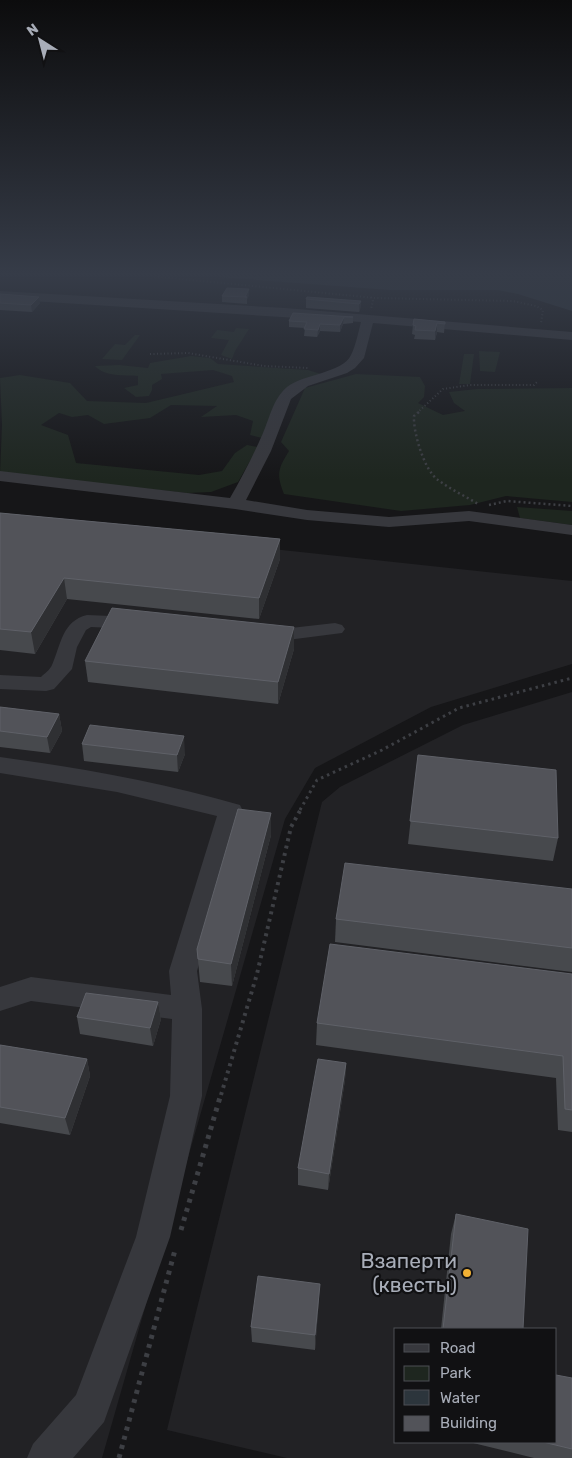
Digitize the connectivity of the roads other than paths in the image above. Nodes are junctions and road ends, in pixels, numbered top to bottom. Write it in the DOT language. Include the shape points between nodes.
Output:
graph roads {
  1 [pos="361,344"];
  2 [pos="0,476"];
  3 [pos="235,504"];
  4 [pos="572,530"];
  5 [pos="150,625"];
  6 [pos="335,629"];
  7 [pos="248,636"];
  8 [pos="0,682"];
  9 [pos="0,766"];
  10 [pos="0,999"];
  11 [pos="187,1008"];
  12 [pos="47,1458"];
  1 -- 3 [label="street" via="354,362 299,386 286,396 252,476"];
  2 -- 3 [label="street"];
  3 -- 4 [label="street" via="307,515 390,522 469,516"];
  5 -- 8 [label="street" via="87,621 78,626 60,669 46,684"];
  6 -- 7 [label="street" via="266,638"];
  9 -- 11 [label="street" via="40,770 177,795 232,811 183,971"];
  10 -- 11 [label="street" via="31,989"];
  11 -- 12 [label="street" via="186,1096 153,1237 90,1408"];
}
